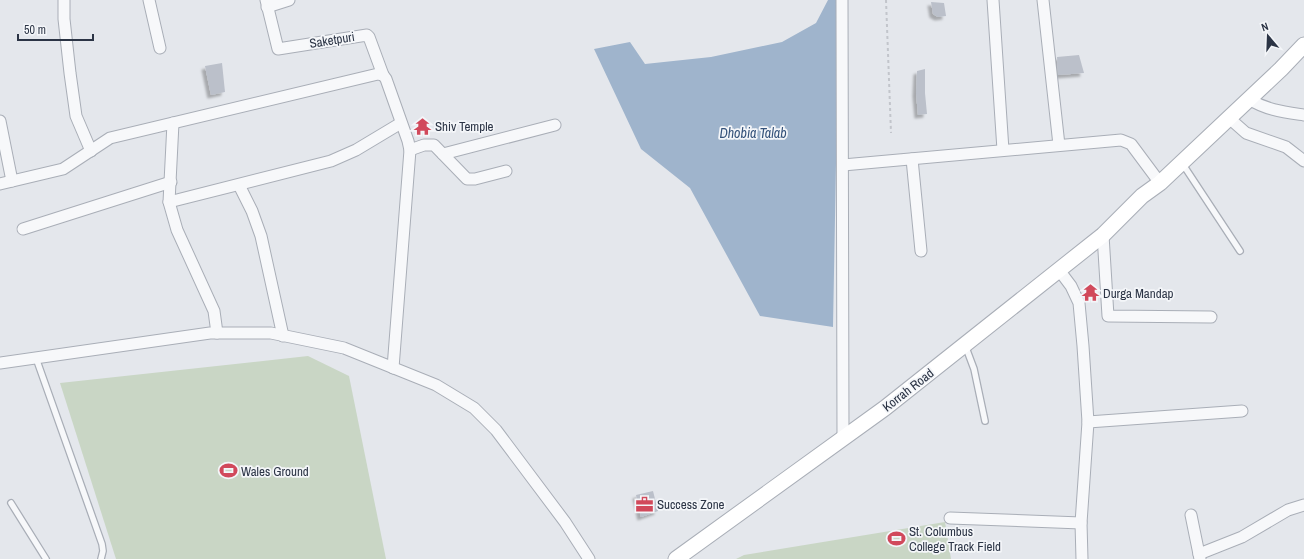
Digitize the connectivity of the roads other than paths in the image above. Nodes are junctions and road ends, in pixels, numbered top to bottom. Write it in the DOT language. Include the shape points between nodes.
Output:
graph roads {
  1 [pos="64,0"];
  2 [pos="149,0"];
  3 [pos="289,0"];
  4 [pos="842,0"];
  5 [pos="993,0"];
  6 [pos="1043,0"];
  7 [pos="267,3"];
  8 [pos="1304,45"];
  9 [pos="160,48"];
  10 [pos="383,75"];
  11 [pos="1249,99"];
  12 [pos="1304,115"];
  13 [pos="1229,118"];
  14 [pos="0,120"];
  15 [pos="173,123"];
  16 [pos="401,123"];
  17 [pos="555,125"];
  18 [pos="1059,145"];
  19 [pos="91,150"];
  20 [pos="410,150"];
  21 [pos="1003,150"];
  22 [pos="443,154"];
  23 [pos="912,159"];
  24 [pos="1304,161"];
  25 [pos="1181,163"];
  26 [pos="843,165"];
  27 [pos="506,171"];
  28 [pos="12,181"];
  29 [pos="171,182"];
  30 [pos="1160,183"];
  31 [pos="0,184"];
  32 [pos="239,184"];
  33 [pos="169,202"];
  34 [pos="23,229"];
  35 [pos="1103,235"];
  36 [pos="921,251"];
  37 [pos="1240,251"];
  38 [pos="1060,270"];
  39 [pos="1211,317"];
  40 [pos="217,333"];
  41 [pos="283,336"];
  42 [pos="965,345"];
  43 [pos="36,358"];
  44 [pos="0,363"];
  45 [pos="393,368"];
  46 [pos="1242,411"];
  47 [pos="985,421"];
  48 [pos="1088,422"];
  49 [pos="843,439"];
  50 [pos="11,503"];
  51 [pos="1304,505"];
  52 [pos="1191,515"];
  53 [pos="950,518"];
  54 [pos="1081,523"];
  55 [pos="1200,557"];
  56 [pos="46,559"];
  57 [pos="102,559"];
  58 [pos="589,559"];
  59 [pos="676,559"];
  60 [pos="1082,559"];
  1 -- 19 [label="street" via="76,116"];
  2 -- 9 [label="street"];
  3 -- 7 [label="street"];
  4 -- 26 [label="street"];
  5 -- 21 [label="street"];
  6 -- 18 [label="street"];
  7 -- 10 [label="street, Saketpuri" via="278,49 367,35"];
  8 -- 11 [label="main road, Korrah Road"];
  10 -- 15 [label="street" via="378,74"];
  10 -- 16 [label="street"];
  11 -- 12 [label="street" via="1270,109"];
  11 -- 13 [label="main road, Korrah Road"];
  13 -- 24 [label="street" via="1246,133 1286,147"];
  13 -- 25 [label="main road, Korrah Road"];
  14 -- 28 [label="street"];
  15 -- 19 [label="street" via="110,138"];
  15 -- 29 [label="street"];
  16 -- 20 [label="street"];
  16 -- 32 [label="street" via="344,156"];
  17 -- 22 [label="street"];
  18 -- 21 [label="street"];
  18 -- 30 [label="street" via="1126,141"];
  19 -- 28 [label="street" via="63,169"];
  20 -- 22 [label="street" via="431,144"];
  20 -- 45 [label="street"];
  21 -- 23 [label="street"];
  22 -- 27 [label="street" via="467,179 474,180"];
  23 -- 26 [label="street"];
  23 -- 36 [label="street"];
  25 -- 30 [label="main road, Korrah Road"];
  25 -- 37 [label="lane"];
  26 -- 49 [label="street"];
  28 -- 31 [label="street"];
  29 -- 33 [label="street"];
  29 -- 34 [label="street"];
  30 -- 35 [label="main road, Korrah Road" via="1142,196"];
  32 -- 33 [label="street"];
  32 -- 41 [label="street" via="261,236"];
  33 -- 40 [label="street" via="177,230 214,311"];
  35 -- 38 [label="main road, Korrah Road"];
  35 -- 39 [label="street" via="1108,316"];
  38 -- 42 [label="main road, Korrah Road"];
  38 -- 48 [label="street" via="1079,303"];
  40 -- 41 [label="street" via="271,333"];
  40 -- 43 [label="street"];
  41 -- 45 [label="street" via="344,348"];
  42 -- 47 [label="lane" via="974,369"];
  42 -- 49 [label="main road, Korrah Road"];
  43 -- 44 [label="street"];
  43 -- 57 [label="lane" via="102,544"];
  45 -- 58 [label="street" via="436,385 474,408 496,430 565,522"];
  46 -- 48 [label="street"];
  48 -- 54 [label="street"];
  49 -- 59 [label="main road, Korrah Road"];
  50 -- 56 [label="lane"];
  51 -- 55 [label="street" via="1288,510 1242,537"];
  52 -- 55 [label="street"];
  53 -- 54 [label="street"];
  54 -- 60 [label="street"];
}
